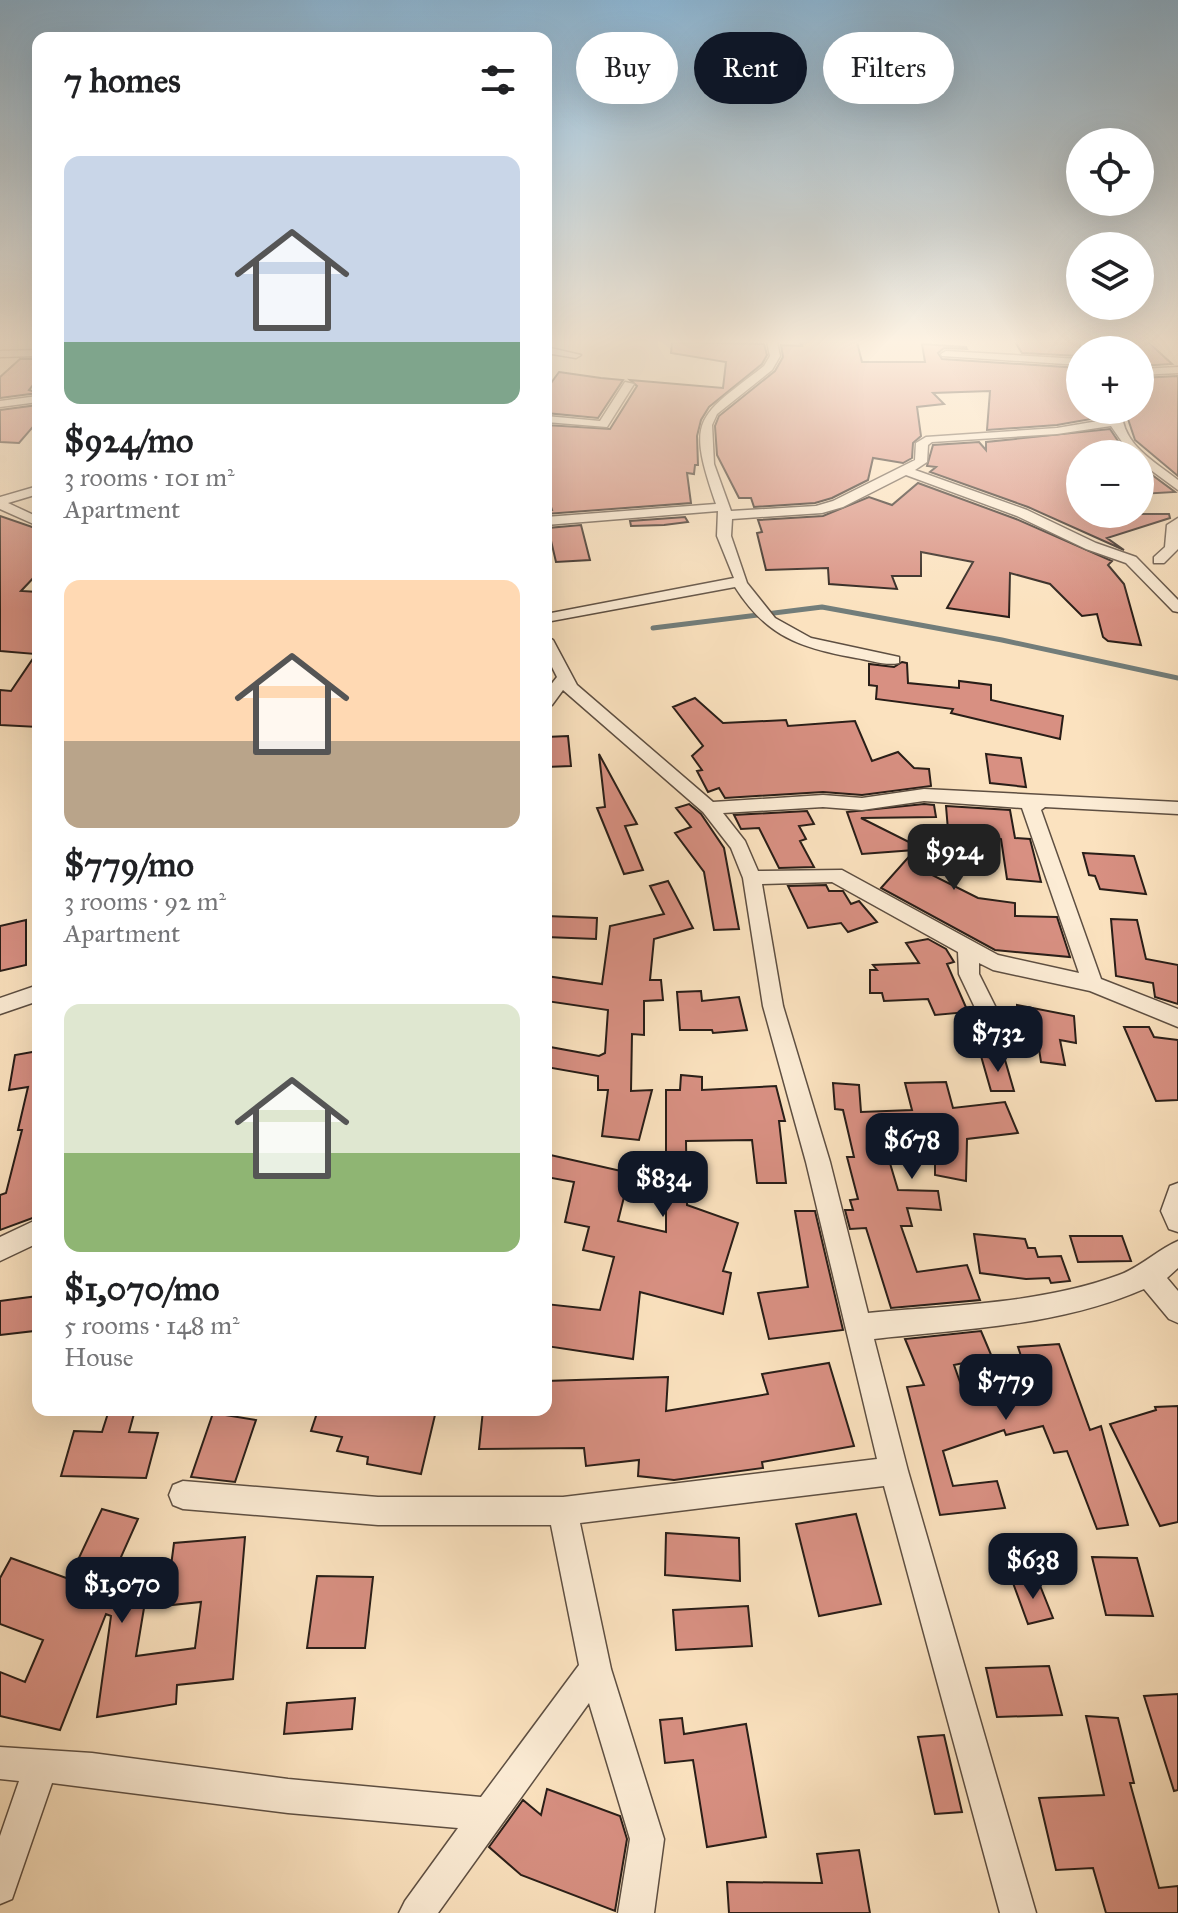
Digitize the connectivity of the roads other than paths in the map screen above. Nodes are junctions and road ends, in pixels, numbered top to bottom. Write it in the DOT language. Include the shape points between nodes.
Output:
graph roads {
  1 [pos="706,431"];
  2 [pos="1050,431"];
  3 [pos="1154,467"];
  4 [pos="902,469"];
  5 [pos="1178,486"];
  6 [pos="32,492"];
  7 [pos="0,503"];
  8 [pos="724,511"];
  9 [pos="32,519"];
  10 [pos="552,521"];
  11 [pos="1178,522"];
  12 [pos="1159,560"];
  13 [pos="740,583"];
  14 [pos="1178,608"];
  15 [pos="552,617"];
  16 [pos="552,654"];
  17 [pos="894,660"];
  18 [pos="563,679"];
  19 [pos="552,694"];
  20 [pos="1035,803"];
  21 [pos="709,808"];
  22 [pos="1178,808"];
  23 [pos="752,878"];
  24 [pos="968,949"];
  25 [pos="1093,984"];
  26 [pos="32,995"];
  27 [pos="0,1006"];
  28 [pos="1178,1018"];
  29 [pos="1005,1048"];
  30 [pos="1178,1194"];
  31 [pos="1178,1221"];
  32 [pos="32,1234"];
  33 [pos="0,1249"];
  34 [pos="1178,1253"];
  35 [pos="1149,1276"];
  36 [pos="1178,1310"];
  37 [pos="861,1327"];
  38 [pos="894,1471"];
  39 [pos="183,1495"];
  40 [pos="563,1511"];
  41 [pos="595,1669"];
  42 [pos="0,1763"];
  43 [pos="41,1765"];
  44 [pos="488,1814"];
  45 [pos="0,1887"];
  46 [pos="417,1913"];
  47 [pos="636,1913"];
  48 [pos="1018,1913"];
  1 -- 8 [label="street" via="708,464"];
  2 -- 4 [label="street" via="930,439 922,443 921,462"];
  3 -- 5 [label="street"];
  4 -- 8 [label="street" via="817,510"];
  4 -- 14 [label="street" via="1131,560"];
  6 -- 7 [label="street"];
  7 -- 9 [label="street"];
  8 -- 10 [label="street"];
  8 -- 13 [label="street" via="724,536"];
  11 -- 12 [label="street" via="1172,548"];
  13 -- 15 [label="street"];
  13 -- 17 [label="street" via="768,623 794,638"];
  16 -- 18 [label="street"];
  18 -- 19 [label="street"];
  18 -- 21 [label="street"];
  20 -- 21 [label="street" via="924,795 862,804 823,801"];
  20 -- 22 [label="street"];
  20 -- 25 [label="street" via="1031,808"];
  21 -- 23 [label="street" via="739,846"];
  23 -- 24 [label="street" via="835,875"];
  23 -- 37 [label="street" via="773,1006"];
  24 -- 25 [label="street" via="993,962"];
  24 -- 29 [label="street" via="969,974"];
  25 -- 28 [label="street"];
  26 -- 27 [label="street"];
  30 -- 31 [label="street" via="1173,1211"];
  32 -- 33 [label="street"];
  34 -- 35 [label="street"];
  35 -- 36 [label="street"];
  35 -- 37 [label="street" via="1087,1297"];
  37 -- 38 [label="street"];
  38 -- 40 [label="street"];
  38 -- 48 [label="street"];
  39 -- 40 [label="street" via="378,1511"];
  40 -- 41 [label="street"];
  41 -- 44 [label="street"];
  41 -- 47 [label="street" via="647,1839"];
  42 -- 43 [label="street"];
  43 -- 44 [label="street"];
  43 -- 45 [label="street"];
  44 -- 46 [label="street"];
}
